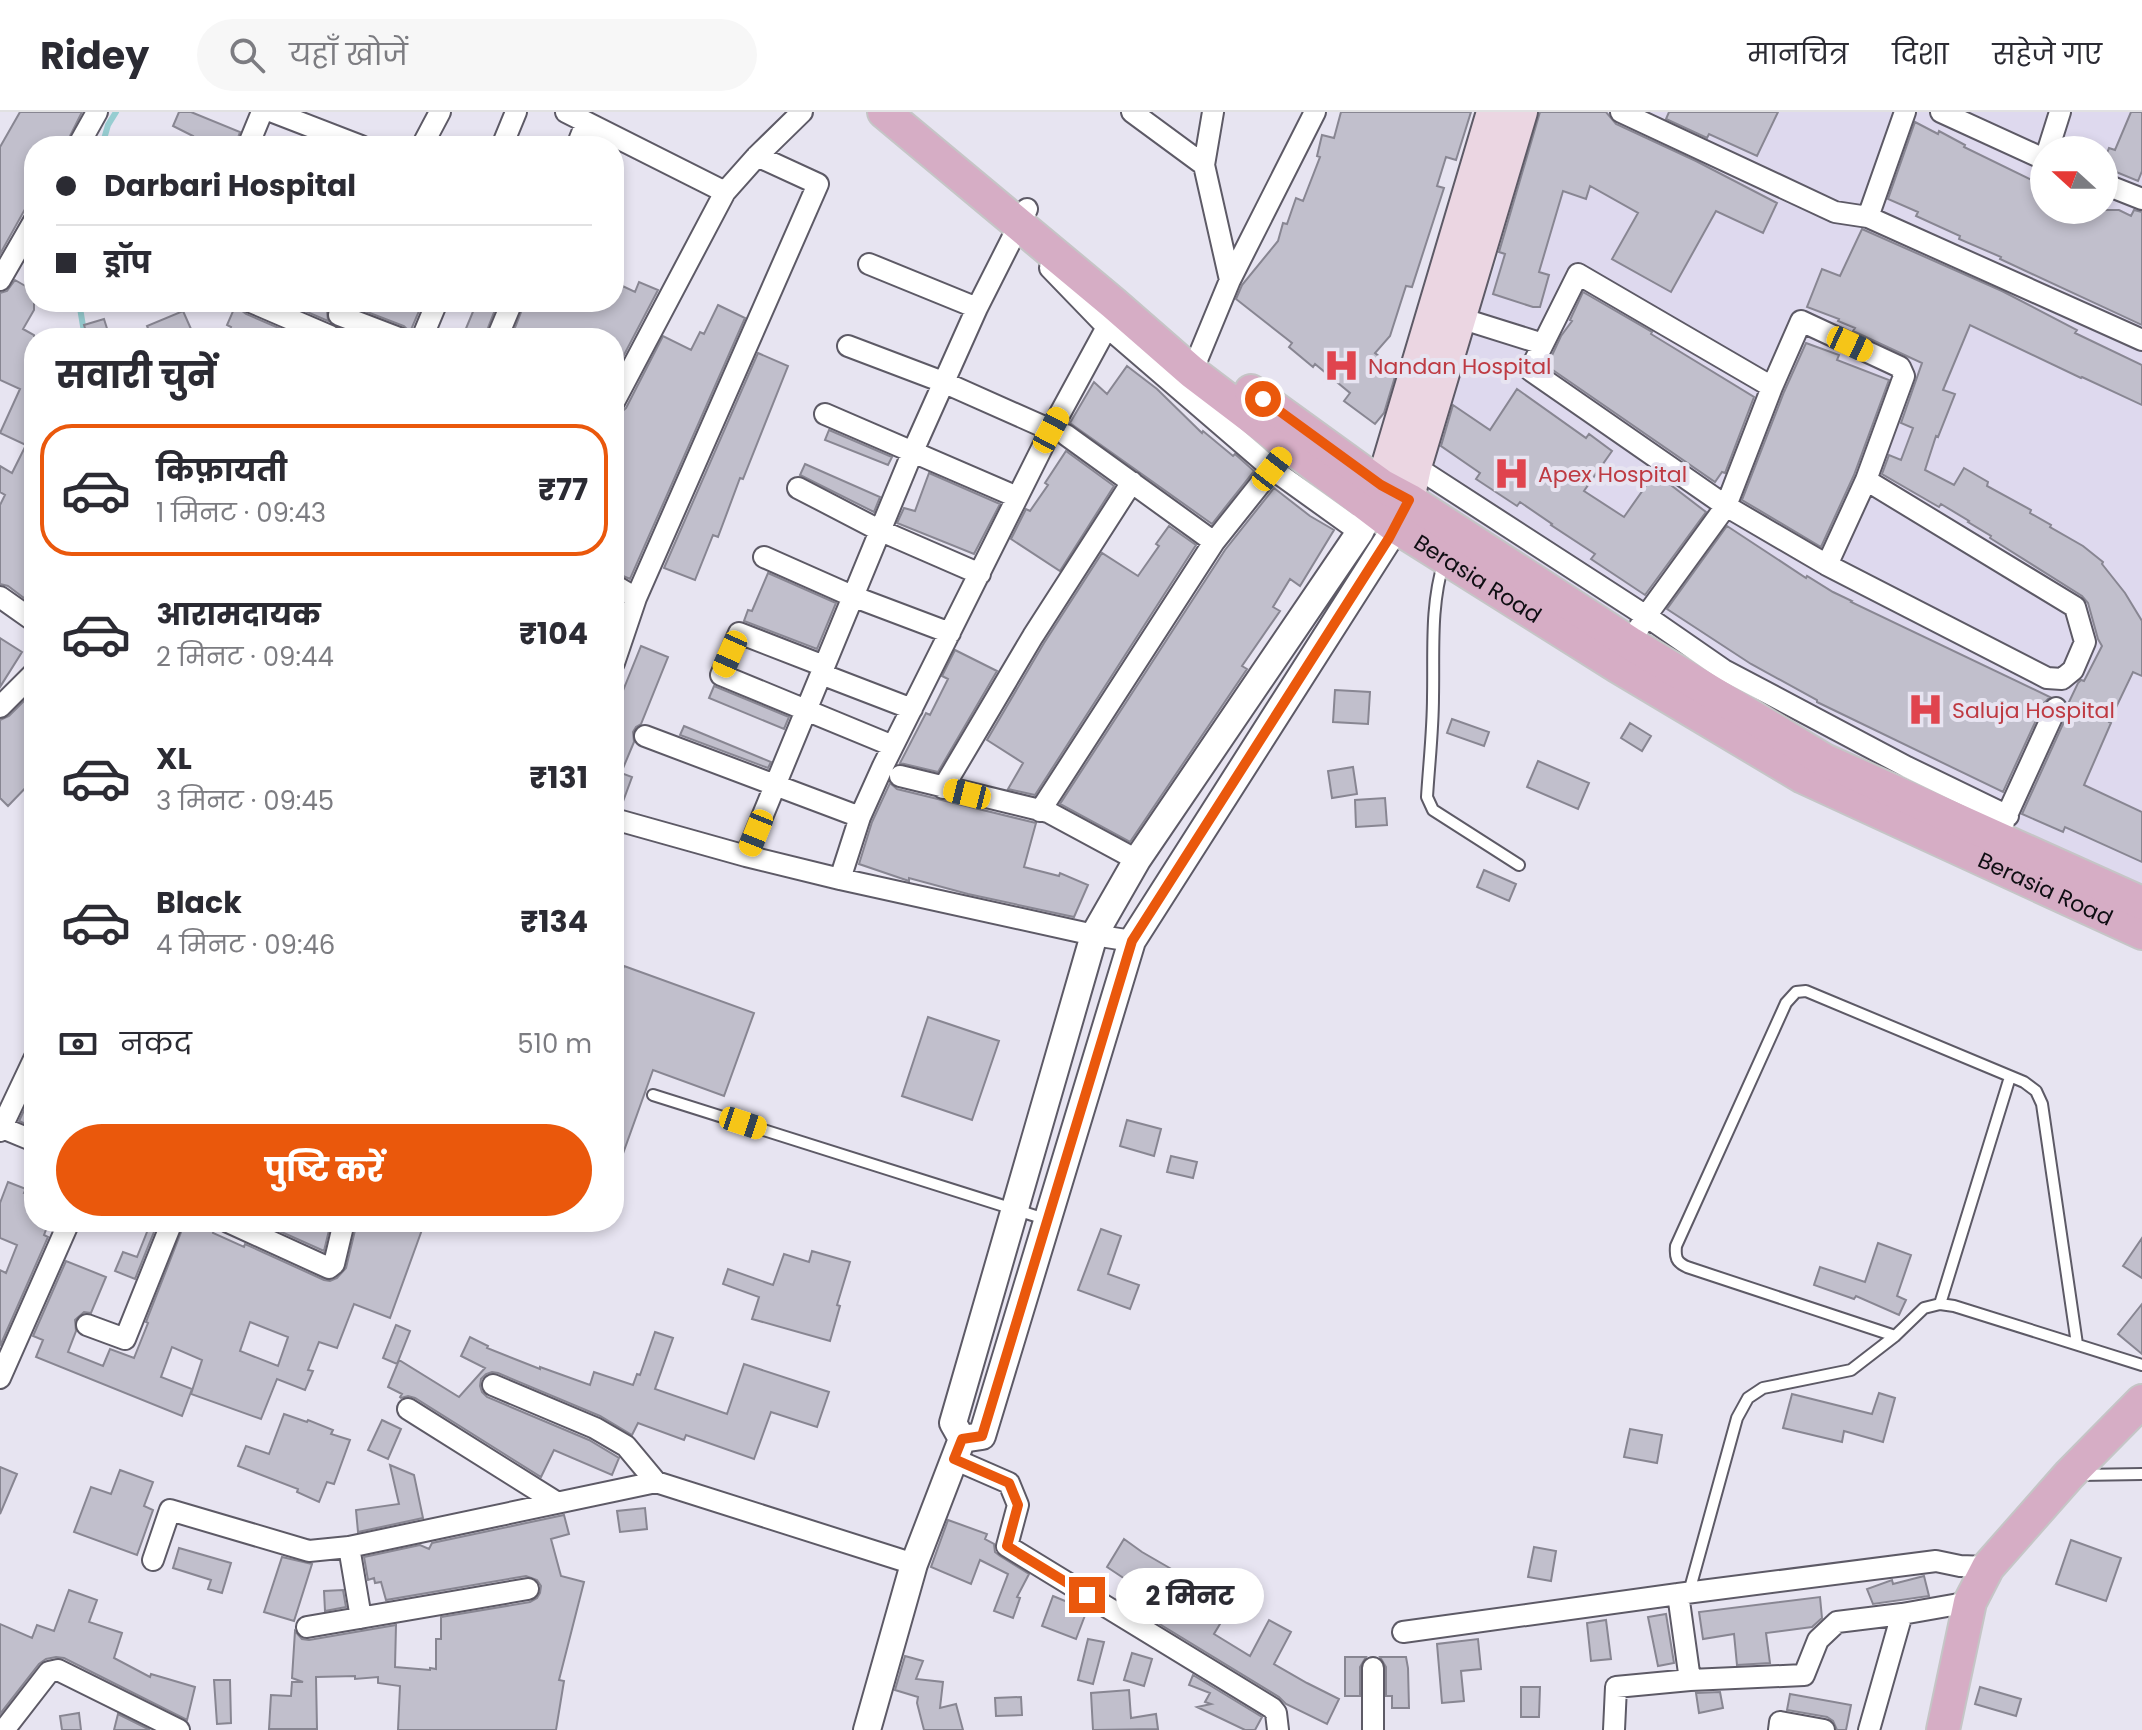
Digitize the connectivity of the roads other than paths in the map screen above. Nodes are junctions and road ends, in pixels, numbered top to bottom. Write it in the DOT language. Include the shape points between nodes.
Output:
graph roads {
  1 [pos="97,112"];
  2 [pos="262,112"];
  3 [pos="273,112"];
  4 [pos="440,112"];
  5 [pos="516,112"];
  6 [pos="566,112"];
  7 [pos="802,112"];
  8 [pos="884,112"];
  9 [pos="912,112"];
  10 [pos="1132,112"];
  11 [pos="1213,112"];
  12 [pos="1315,112"];
  13 [pos="1492,112"];
  14 [pos="1522,112"];
  15 [pos="1621,112"];
  16 [pos="1905,112"];
  17 [pos="1941,112"];
  18 [pos="2060,112"];
  19 [pos="586,123"];
  20 [pos="84,136"];
  21 [pos="252,136"];
  22 [pos="323,136"];
  23 [pos="427,136"];
  24 [pos="506,136"];
  25 [pos="581,136"];
  26 [pos="612,136"];
  27 [pos="2052,136"];
  28 [pos="624,142"];
  29 [pos="2030,153"];
  30 [pos="757,156"];
  31 [pos="1204,165"];
  32 [pos="2118,190"];
  33 [pos="725,192"];
  34 [pos="2142,199"];
  35 [pos="1868,217"];
  36 [pos="1476,218"];
  37 [pos="1020,221"];
  38 [pos="24,238"];
  39 [pos="869,264"];
  40 [pos="0,280"];
  41 [pos="1230,280"];
  42 [pos="977,308"];
  43 [pos="276,312"];
  44 [pos="350,312"];
  45 [pos="1460,318"];
  46 [pos="1107,327"];
  47 [pos="311,328"];
  48 [pos="380,328"];
  49 [pos="2142,340"];
  50 [pos="1543,344"];
  51 [pos="848,346"];
  52 [pos="1196,363"];
  53 [pos="943,382"];
  54 [pos="624,383"];
  55 [pos="1772,387"];
  56 [pos="825,414"];
  57 [pos="1059,433"];
  58 [pos="1289,448"];
  59 [pos="913,451"];
  60 [pos="1416,467"];
  61 [pos="1866,480"];
  62 [pos="1132,482"];
  63 [pos="798,488"];
  64 [pos="1017,497"];
  65 [pos="1726,506"];
  66 [pos="1384,511"];
  67 [pos="879,530"];
  68 [pos="1214,542"];
  69 [pos="764,557"];
  70 [pos="1445,558"];
  71 [pos="1827,565"];
  72 [pos="980,574"];
  73 [pos="624,591"];
  74 [pos="852,596"];
  75 [pos="0,597"];
  76 [pos="636,598"];
  77 [pos="24,614"];
  78 [pos="1638,630"];
  79 [pos="624,633"];
  80 [pos="950,633"];
  81 [pos="823,670"];
  82 [pos="24,683"];
  83 [pos="0,707"];
  84 [pos="2056,708"];
  85 [pos="912,709"];
  86 [pos="806,711"];
  87 [pos="645,736"];
  88 [pos="893,746"];
  89 [pos="900,776"];
  90 [pos="775,785"];
  91 [pos="943,788"];
  92 [pos="1040,811"];
  93 [pos="860,817"];
  94 [pos="624,822"];
  95 [pos="1997,838"];
  96 [pos="746,856"];
  97 [pos="1137,860"];
  98 [pos="1519,865"];
  99 [pos="840,879"];
  100 [pos="2142,903"];
  101 [pos="2142,933"];
  102 [pos="1094,935"];
  103 [pos="1132,941"];
  104 [pos="2010,1077"];
  105 [pos="24,1079"];
  106 [pos="653,1095"];
  107 [pos="0,1128"];
  108 [pos="24,1137"];
  109 [pos="1015,1209"];
  110 [pos="1047,1220"];
  111 [pos="64,1232"];
  112 [pos="168,1232"];
  113 [pos="249,1232"];
  114 [pos="342,1232"];
  115 [pos="1940,1304"];
  116 [pos="87,1325"];
  117 [pos="8,1335"];
  118 [pos="1895,1336"];
  119 [pos="2077,1344"];
  120 [pos="2142,1365"];
  121 [pos="0,1378"];
  122 [pos="493,1385"];
  123 [pos="2142,1401"];
  124 [pos="408,1409"];
  125 [pos="958,1449"];
  126 [pos="2142,1474"];
  127 [pos="2069,1475"];
  128 [pos="656,1482"];
  129 [pos="556,1502"];
  130 [pos="349,1547"];
  131 [pos="153,1560"];
  132 [pos="914,1564"];
  133 [pos="1988,1567"];
  134 [pos="528,1589"];
  135 [pos="1684,1593"];
  136 [pos="1970,1602"];
  137 [pos="1902,1614"];
  138 [pos="361,1618"];
  139 [pos="307,1627"];
  140 [pos="1403,1632"];
  141 [pos="1373,1668"];
  142 [pos="1690,1680"];
  143 [pos="4,1730"];
  144 [pos="179,1730"];
  145 [pos="867,1730"];
  146 [pos="1278,1730"];
  147 [pos="1373,1730"];
  148 [pos="1614,1730"];
  149 [pos="1779,1730"];
  150 [pos="1824,1730"];
  151 [pos="1869,1730"];
  152 [pos="1943,1730"];
  1 -- 20 [label="street"];
  2 -- 21 [label="street"];
  3 -- 22 [label="street"];
  4 -- 23 [label="street"];
  5 -- 24 [label="street"];
  6 -- 19 [label="street"];
  7 -- 30 [label="street"];
  8 -- 37 [label="main road, Berasia Road"];
  9 -- 37 [label="main road, Berasia Road"];
  10 -- 31 [label="street"];
  11 -- 31 [label="street"];
  12 -- 41 [label="street"];
  13 -- 36 [label="main road"];
  14 -- 36 [label="main road"];
  15 -- 35 [label="street" via="1835,212"];
  16 -- 35 [label="street"];
  17 -- 29 [label="street"];
  18 -- 27 [label="street"];
  19 -- 25 [label="street"];
  19 -- 26 [label="street"];
  28 -- 33 [label="street"];
  30 -- 33 [label="street"];
  30 -- 76 [label="street" via="818,184"];
  31 -- 41 [label="street"];
  32 -- 34 [label="street"];
  33 -- 54 [label="street"];
  35 -- 49 [label="street"];
  36 -- 45 [label="main road"];
  36 -- 66 [label="main road"];
  37 -- 42 [label="street"];
  37 -- 46 [label="street"];
  37 -- 52 [label="main road, Berasia Road"];
  38 -- 40 [label="street"];
  39 -- 42 [label="street"];
  41 -- 52 [label="street"];
  42 -- 53 [label="street"];
  43 -- 47 [label="street"];
  44 -- 48 [label="street"];
  45 -- 50 [label="street"];
  45 -- 60 [label="main road"];
  46 -- 57 [label="street"];
  46 -- 58 [label="street"];
  50 -- 55 [label="street" via="1578,274"];
  50 -- 65 [label="street" via="1530,370"];
  51 -- 53 [label="street"];
  52 -- 58 [label="main road, Berasia Road"];
  53 -- 57 [label="street"];
  53 -- 59 [label="street"];
  55 -- 61 [label="street" via="1801,321 1900,367 1904,376"];
  55 -- 65 [label="street"];
  56 -- 59 [label="street"];
  57 -- 62 [label="street"];
  57 -- 64 [label="street"];
  58 -- 66 [label="main road, Berasia Road"];
  58 -- 68 [label="street"];
  59 -- 64 [label="street"];
  59 -- 67 [label="street"];
  60 -- 66 [label="main road"];
  60 -- 78 [label="street"];
  61 -- 71 [label="street"];
  61 -- 71 [label="street" via="2075,607 2085,642 2073,670 2062,679 2047,678"];
  62 -- 68 [label="street"];
  62 -- 91 [label="street"];
  63 -- 67 [label="street"];
  64 -- 72 [label="street"];
  65 -- 71 [label="street"];
  65 -- 78 [label="street"];
  66 -- 70 [label="main road, Berasia Road"];
  66 -- 78 [label="main road, Berasia Road"];
  66 -- 97 [label="street"];
  66 -- 103 [label="street"];
  67 -- 72 [label="street"];
  67 -- 74 [label="street"];
  68 -- 92 [label="street"];
  69 -- 74 [label="street"];
  70 -- 95 [label="main road, Berasia Road" via="1803,777"];
  70 -- 98 [label="lane" via="1434,609 1427,797 1433,810"];
  72 -- 80 [label="street"];
  73 -- 76 [label="street"];
  74 -- 80 [label="street"];
  74 -- 81 [label="street"];
  75 -- 77 [label="street"];
  76 -- 79 [label="street"];
  78 -- 95 [label="main road, Berasia Road" via="1824,760"];
  80 -- 85 [label="street"];
  81 -- 85 [label="street"];
  81 -- 86 [label="street"];
  81 -- 86 [label="street" via="739,633 721,675"];
  82 -- 83 [label="street"];
  84 -- 95 [label="street"];
  85 -- 88 [label="street"];
  86 -- 88 [label="street"];
  86 -- 90 [label="street"];
  87 -- 90 [label="street"];
  88 -- 93 [label="street"];
  89 -- 91 [label="street"];
  90 -- 93 [label="street"];
  90 -- 96 [label="street"];
  91 -- 92 [label="street"];
  92 -- 97 [label="street"];
  93 -- 99 [label="street"];
  94 -- 96 [label="street"];
  95 -- 100 [label="main road, Berasia Road"];
  95 -- 101 [label="main road, Berasia Road"];
  96 -- 99 [label="street"];
  97 -- 102 [label="street"];
  99 -- 102 [label="street"];
  102 -- 103 [label="street"];
  102 -- 109 [label="street"];
  103 -- 110 [label="street"];
  104 -- 115 [label="lane"];
  104 -- 118 [label="lane" via="1806,991 1796,992 1786,1003 1676,1246 1675,1256 1687,1267"];
  104 -- 119 [label="lane" via="2036,1091 2042,1104"];
  105 -- 107 [label="street"];
  106 -- 109 [label="lane"];
  107 -- 108 [label="street"];
  109 -- 110 [label="lane"];
  109 -- 125 [label="street" via="953,1423"];
  110 -- 125 [label="street" via="982,1436"];
  111 -- 117 [label="street"];
  112 -- 116 [label="street" via="125,1339"];
  113 -- 114 [label="street" via="329,1268"];
  115 -- 118 [label="lane" via="1924,1308"];
  115 -- 119 [label="lane"];
  117 -- 121 [label="street"];
  118 -- 135 [label="lane" via="1851,1370 1763,1388 1748,1398 1737,1418"];
  119 -- 120 [label="lane"];
  122 -- 128 [label="street" via="626,1446"];
  123 -- 127 [label="main road"];
  124 -- 129 [label="street"];
  125 -- 132 [label="street"];
  125 -- 146 [label="street" via="1009,1483 1018,1505 1007,1546 1272,1708"];
  126 -- 127 [label="lane"];
  127 -- 133 [label="main road"];
  128 -- 129 [label="street"];
  128 -- 132 [label="street"];
  129 -- 130 [label="street"];
  130 -- 131 [label="street" via="309,1551 170,1510"];
  130 -- 138 [label="street"];
  132 -- 145 [label="street"];
  133 -- 135 [label="street" via="1936,1561"];
  133 -- 136 [label="main road"];
  134 -- 138 [label="street"];
  135 -- 140 [label="street"];
  135 -- 142 [label="street"];
  136 -- 137 [label="street"];
  136 -- 152 [label="main road"];
  137 -- 142 [label="street" via="1837,1622 1818,1640 1804,1675"];
  137 -- 151 [label="street"];
  138 -- 139 [label="street"];
  141 -- 147 [label="street"];
  142 -- 148 [label="street" via="1616,1687"];
  143 -- 144 [label="street" via="49,1672 58,1670"];
  149 -- 150 [label="street" via="1780,1722"];
}
